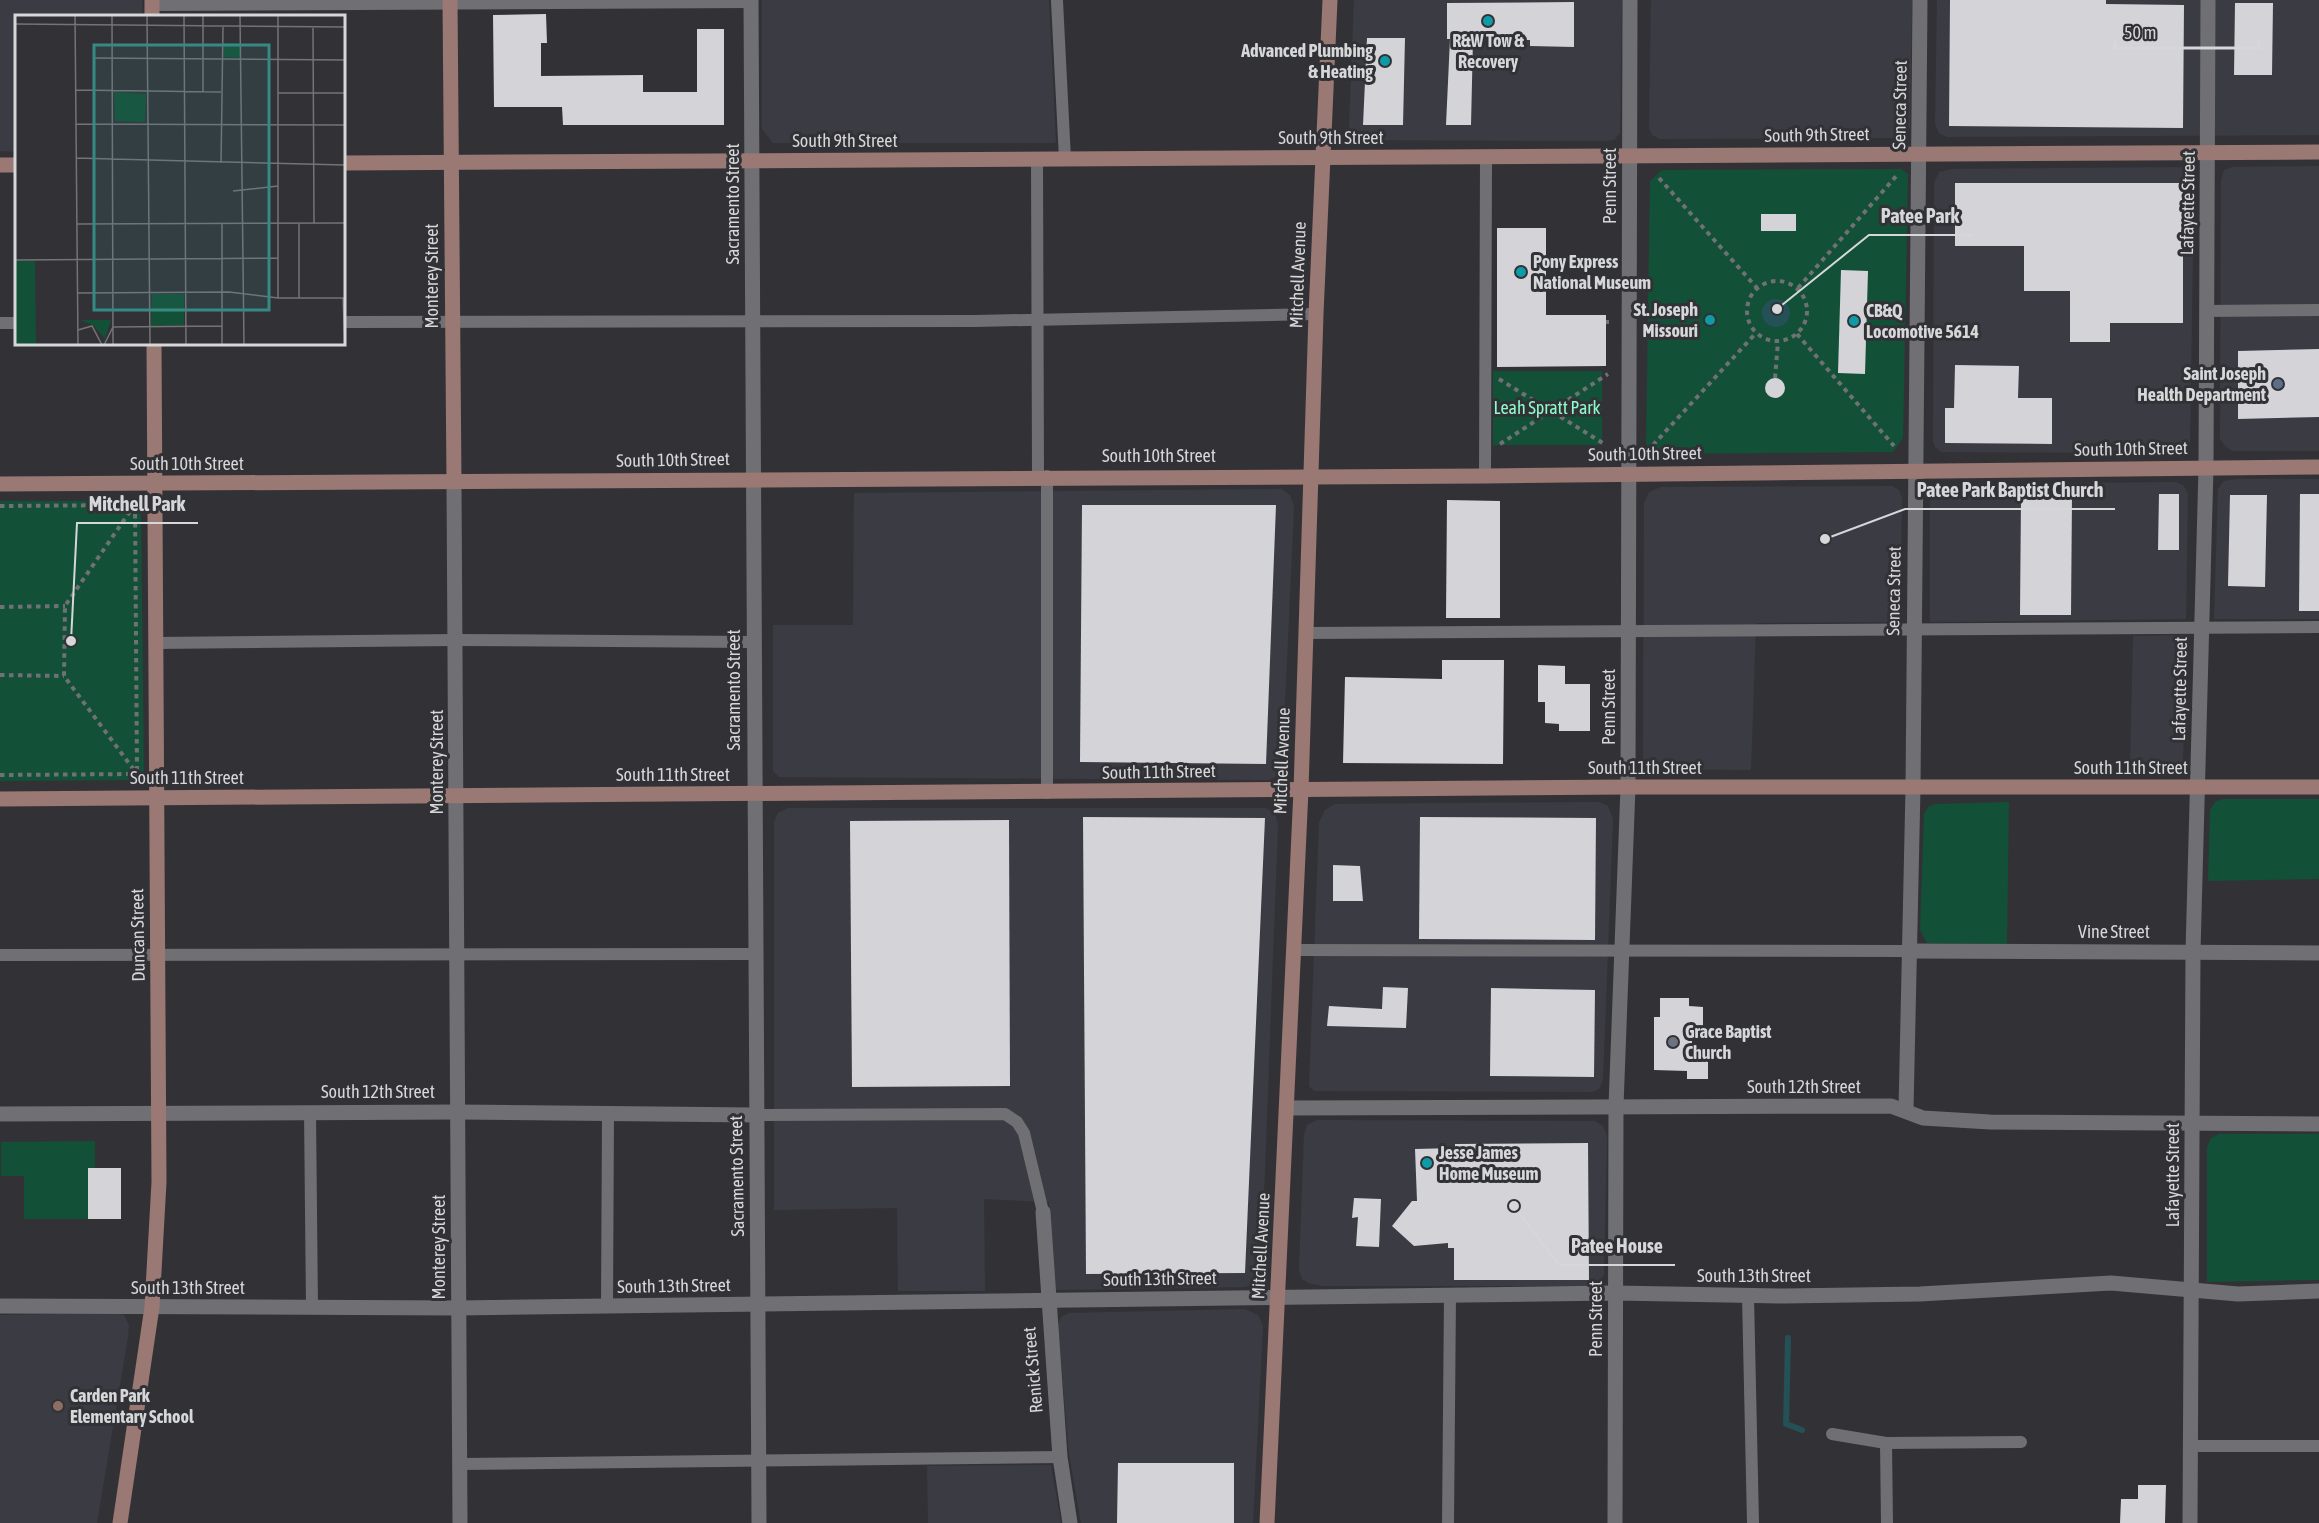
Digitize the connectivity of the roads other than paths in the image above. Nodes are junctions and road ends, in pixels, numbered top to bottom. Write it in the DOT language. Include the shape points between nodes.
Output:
graph roads {
  1 [pos="1330,0"];
  2 [pos="1630,0"];
  3 [pos="1920,0"];
  4 [pos="2208,0"];
  5 [pos="752,1"];
  6 [pos="1057,1"];
  7 [pos="450,2"];
  8 [pos="152,7"];
  9 [pos="2208,152"];
  10 [pos="2319,152"];
  11 [pos="1918,153"];
  12 [pos="1630,157"];
  13 [pos="1323,158"];
  14 [pos="1486,158"];
  15 [pos="1065,159"];
  16 [pos="1037,160"];
  17 [pos="451,162"];
  18 [pos="752,162"];
  19 [pos="345,163"];
  20 [pos="2319,310"];
  21 [pos="2206,311"];
  22 [pos="1316,314"];
  23 [pos="1038,320"];
  24 [pos="345,322"];
  25 [pos="752,322"];
  26 [pos="452,323"];
  27 [pos="154,345"];
  28 [pos="2319,467"];
  29 [pos="2206,468"];
  30 [pos="1915,472"];
  31 [pos="1629,474"];
  32 [pos="1042,476"];
  33 [pos="1311,476"];
  34 [pos="1485,476"];
  35 [pos="753,478"];
  36 [pos="454,482"];
  37 [pos="155,483"];
  38 [pos="0,484"];
  39 [pos="2200,626"];
  40 [pos="2319,627"];
  41 [pos="1914,629"];
  42 [pos="1629,631"];
  43 [pos="1307,633"];
  44 [pos="456,640"];
  45 [pos="753,642"];
  46 [pos="155,643"];
  47 [pos="1628,787"];
  48 [pos="2197,787"];
  49 [pos="2319,787"];
  50 [pos="1913,788"];
  51 [pos="1301,790"];
  52 [pos="1047,793"];
  53 [pos="754,794"];
  54 [pos="457,796"];
  55 [pos="155,797"];
  56 [pos="0,799"];
  57 [pos="1622,949"];
  58 [pos="1293,950"];
  59 [pos="1908,951"];
  60 [pos="2193,952"];
  61 [pos="2319,953"];
  62 [pos="755,954"];
  63 [pos="458,955"];
  64 [pos="0,956"];
  65 [pos="158,956"];
  66 [pos="1617,1106"];
  67 [pos="1287,1108"];
  68 [pos="1906,1110"];
  69 [pos="310,1112"];
  70 [pos="459,1112"];
  71 [pos="158,1113"];
  72 [pos="608,1113"];
  73 [pos="0,1114"];
  74 [pos="755,1115"];
  75 [pos="2193,1122"];
  76 [pos="2319,1124"];
  77 [pos="1043,1212"];
  78 [pos="2193,1290"];
  79 [pos="2319,1291"];
  80 [pos="1615,1293"];
  81 [pos="1450,1295"];
  82 [pos="1748,1296"];
  83 [pos="1278,1297"];
  84 [pos="1047,1301"];
  85 [pos="758,1304"];
  86 [pos="0,1306"];
  87 [pos="608,1306"];
  88 [pos="152,1307"];
  89 [pos="312,1308"];
  90 [pos="458,1308"];
  91 [pos="1832,1434"];
  92 [pos="2021,1442"];
  93 [pos="1886,1443"];
  94 [pos="2192,1446"];
  95 [pos="2319,1446"];
  96 [pos="1060,1457"];
  97 [pos="759,1461"];
  98 [pos="460,1464"];
  99 [pos="120,1523"];
  100 [pos="460,1523"];
  101 [pos="759,1523"];
  102 [pos="1070,1523"];
  103 [pos="1267,1523"];
  104 [pos="1448,1523"];
  105 [pos="1615,1523"];
  106 [pos="1753,1523"];
  107 [pos="1887,1523"];
  108 [pos="2190,1523"];
  1 -- 13 [label="main road, Mitchell Avenue"];
  2 -- 12 [label="street, Penn Street"];
  3 -- 11 [label="street, Seneca Street"];
  4 -- 9 [label="street, Lafayette Street"];
  5 -- 7 [label="lane"];
  5 -- 18 [label="street, Sacramento Street"];
  6 -- 15 [label="lane"];
  7 -- 8 [label="lane"];
  7 -- 17 [label="main road, Monterey Street"];
  9 -- 10 [label="main road, South 9th Street"];
  9 -- 11 [label="main road, South 9th Street"];
  9 -- 21 [label="street, Lafayette Street"];
  11 -- 12 [label="main road, South 9th Street"];
  11 -- 30 [label="street, Seneca Street"];
  12 -- 14 [label="main road, South 9th Street"];
  12 -- 31 [label="street, Penn Street"];
  13 -- 14 [label="main road, South 9th Street"];
  13 -- 15 [label="main road, South 9th Street"];
  13 -- 22 [label="main road, Mitchell Avenue"];
  14 -- 34 [label="lane"];
  15 -- 16 [label="main road, South 9th Street"];
  16 -- 18 [label="main road, South 9th Street"];
  16 -- 23 [label="lane"];
  17 -- 18 [label="main road, South 9th Street"];
  17 -- 19 [label="main road, South 9th Street"];
  17 -- 26 [label="main road, Monterey Street"];
  18 -- 25 [label="street, Sacramento Street"];
  20 -- 21 [label="lane"];
  21 -- 29 [label="street, Lafayette Street"];
  22 -- 23 [label="lane"];
  22 -- 33 [label="main road, Mitchell Avenue"];
  23 -- 25 [label="lane"];
  23 -- 32 [label="lane"];
  24 -- 26 [label="lane"];
  25 -- 26 [label="lane"];
  25 -- 35 [label="street, Sacramento Street"];
  26 -- 36 [label="main road, Monterey Street"];
  27 -- 37 [label="main road, Duncan Street"];
  28 -- 29 [label="main road, South 10th Street"];
  29 -- 30 [label="main road, South 10th Street"];
  29 -- 39 [label="street, Lafayette Street"];
  30 -- 31 [label="main road, South 10th Street"];
  30 -- 41 [label="street, Seneca Street"];
  31 -- 34 [label="main road, South 10th Street"];
  31 -- 42 [label="street, Penn Street"];
  32 -- 33 [label="main road, South 10th Street"];
  32 -- 35 [label="main road, South 10th Street"];
  32 -- 52 [label="lane"];
  33 -- 34 [label="main road, South 10th Street"];
  33 -- 43 [label="main road, Mitchell Avenue"];
  35 -- 36 [label="main road, South 10th Street"];
  35 -- 45 [label="street, Sacramento Street"];
  36 -- 37 [label="main road, South 10th Street"];
  36 -- 44 [label="street, Monterey Street"];
  37 -- 38 [label="main road, South 10th Street"];
  37 -- 46 [label="main road, Duncan Street"];
  39 -- 40 [label="lane"];
  39 -- 41 [label="lane"];
  39 -- 48 [label="street, Lafayette Street"];
  41 -- 42 [label="lane"];
  41 -- 50 [label="street, Seneca Street"];
  42 -- 43 [label="lane"];
  42 -- 47 [label="street, Penn Street"];
  43 -- 51 [label="main road, Mitchell Avenue"];
  44 -- 45 [label="lane"];
  44 -- 46 [label="lane"];
  44 -- 54 [label="street, Monterey Street"];
  45 -- 53 [label="street, Sacramento Street"];
  46 -- 55 [label="main road, Duncan Street"];
  47 -- 50 [label="main road, South 11th Street"];
  47 -- 51 [label="main road, South 11th Street"];
  47 -- 57 [label="street, Penn Street"];
  48 -- 49 [label="main road, South 11th Street"];
  48 -- 50 [label="main road, South 11th Street"];
  48 -- 60 [label="street, Lafayette Street"];
  50 -- 59 [label="street, Seneca Street"];
  51 -- 52 [label="main road, South 11th Street"];
  51 -- 58 [label="main road, Mitchell Avenue"];
  52 -- 53 [label="main road, South 11th Street"];
  53 -- 54 [label="main road, South 11th Street"];
  53 -- 62 [label="street, Sacramento Street"];
  54 -- 55 [label="main road, South 11th Street"];
  54 -- 63 [label="street, Monterey Street"];
  55 -- 56 [label="main road, South 11th Street"];
  55 -- 65 [label="main road, Duncan Street"];
  57 -- 58 [label="lane"];
  57 -- 59 [label="lane"];
  57 -- 66 [label="street, Penn Street"];
  58 -- 67 [label="main road, Mitchell Avenue"];
  59 -- 60 [label="street, Vine Street"];
  59 -- 68 [label="street, Seneca Street"];
  60 -- 61 [label="street, Vine Street"];
  60 -- 75 [label="street, Lafayette Street"];
  62 -- 63 [label="lane"];
  62 -- 74 [label="street, Sacramento Street"];
  63 -- 65 [label="lane"];
  63 -- 70 [label="street, Monterey Street"];
  64 -- 65 [label="lane"];
  65 -- 71 [label="main road, Duncan Street"];
  66 -- 67 [label="street, South 12th Street"];
  66 -- 68 [label="street, South 12th Street" via="1892,1106"];
  66 -- 80 [label="street, Penn Street"];
  67 -- 83 [label="main road, Mitchell Avenue"];
  68 -- 75 [label="street, South 12th Street" via="1923,1118 1990,1122"];
  69 -- 70 [label="street, South 12th Street"];
  69 -- 71 [label="street, South 12th Street"];
  69 -- 89 [label="lane"];
  70 -- 72 [label="street, South 12th Street"];
  70 -- 90 [label="street, Monterey Street"];
  71 -- 73 [label="street, South 12th Street"];
  71 -- 88 [label="main road, Duncan Street" via="159,1182"];
  72 -- 74 [label="street, South 12th Street"];
  72 -- 87 [label="lane"];
  74 -- 77 [label="lane" via="1005,1114 1024,1133"];
  74 -- 85 [label="street, Sacramento Street"];
  75 -- 76 [label="street, South 12th Street"];
  75 -- 78 [label="street, Lafayette Street"];
  77 -- 84 [label="street, Renick Street"];
  78 -- 79 [label="street, South 13th Street" via="2238,1294"];
  78 -- 82 [label="street, South 13th Street" via="2111,1283 1920,1294"];
  78 -- 94 [label="street, Lafayette Street"];
  80 -- 81 [label="street, South 13th Street"];
  80 -- 82 [label="street, South 13th Street"];
  80 -- 105 [label="street, Penn Street"];
  81 -- 83 [label="street, South 13th Street"];
  81 -- 104 [label="lane"];
  82 -- 106 [label="lane"];
  83 -- 84 [label="street, South 13th Street"];
  83 -- 103 [label="main road, Mitchell Avenue"];
  84 -- 85 [label="street, South 13th Street"];
  84 -- 96 [label="street, Renick Street"];
  85 -- 87 [label="street, South 13th Street"];
  85 -- 97 [label="street, Sacramento Street"];
  86 -- 88 [label="street, South 13th Street"];
  87 -- 90 [label="street, South 13th Street"];
  88 -- 89 [label="street, South 13th Street"];
  88 -- 99 [label="main road, Duncan Street"];
  89 -- 90 [label="street, South 13th Street"];
  90 -- 98 [label="street, Monterey Street"];
  91 -- 93 [label="lane"];
  92 -- 93 [label="lane"];
  93 -- 107 [label="lane"];
  94 -- 95 [label="lane"];
  94 -- 108 [label="street, Lafayette Street"];
  96 -- 97 [label="lane"];
  96 -- 102 [label="street, Renick Street"];
  97 -- 98 [label="lane"];
  97 -- 101 [label="street, Sacramento Street"];
  98 -- 100 [label="street, Monterey Street"];
}
